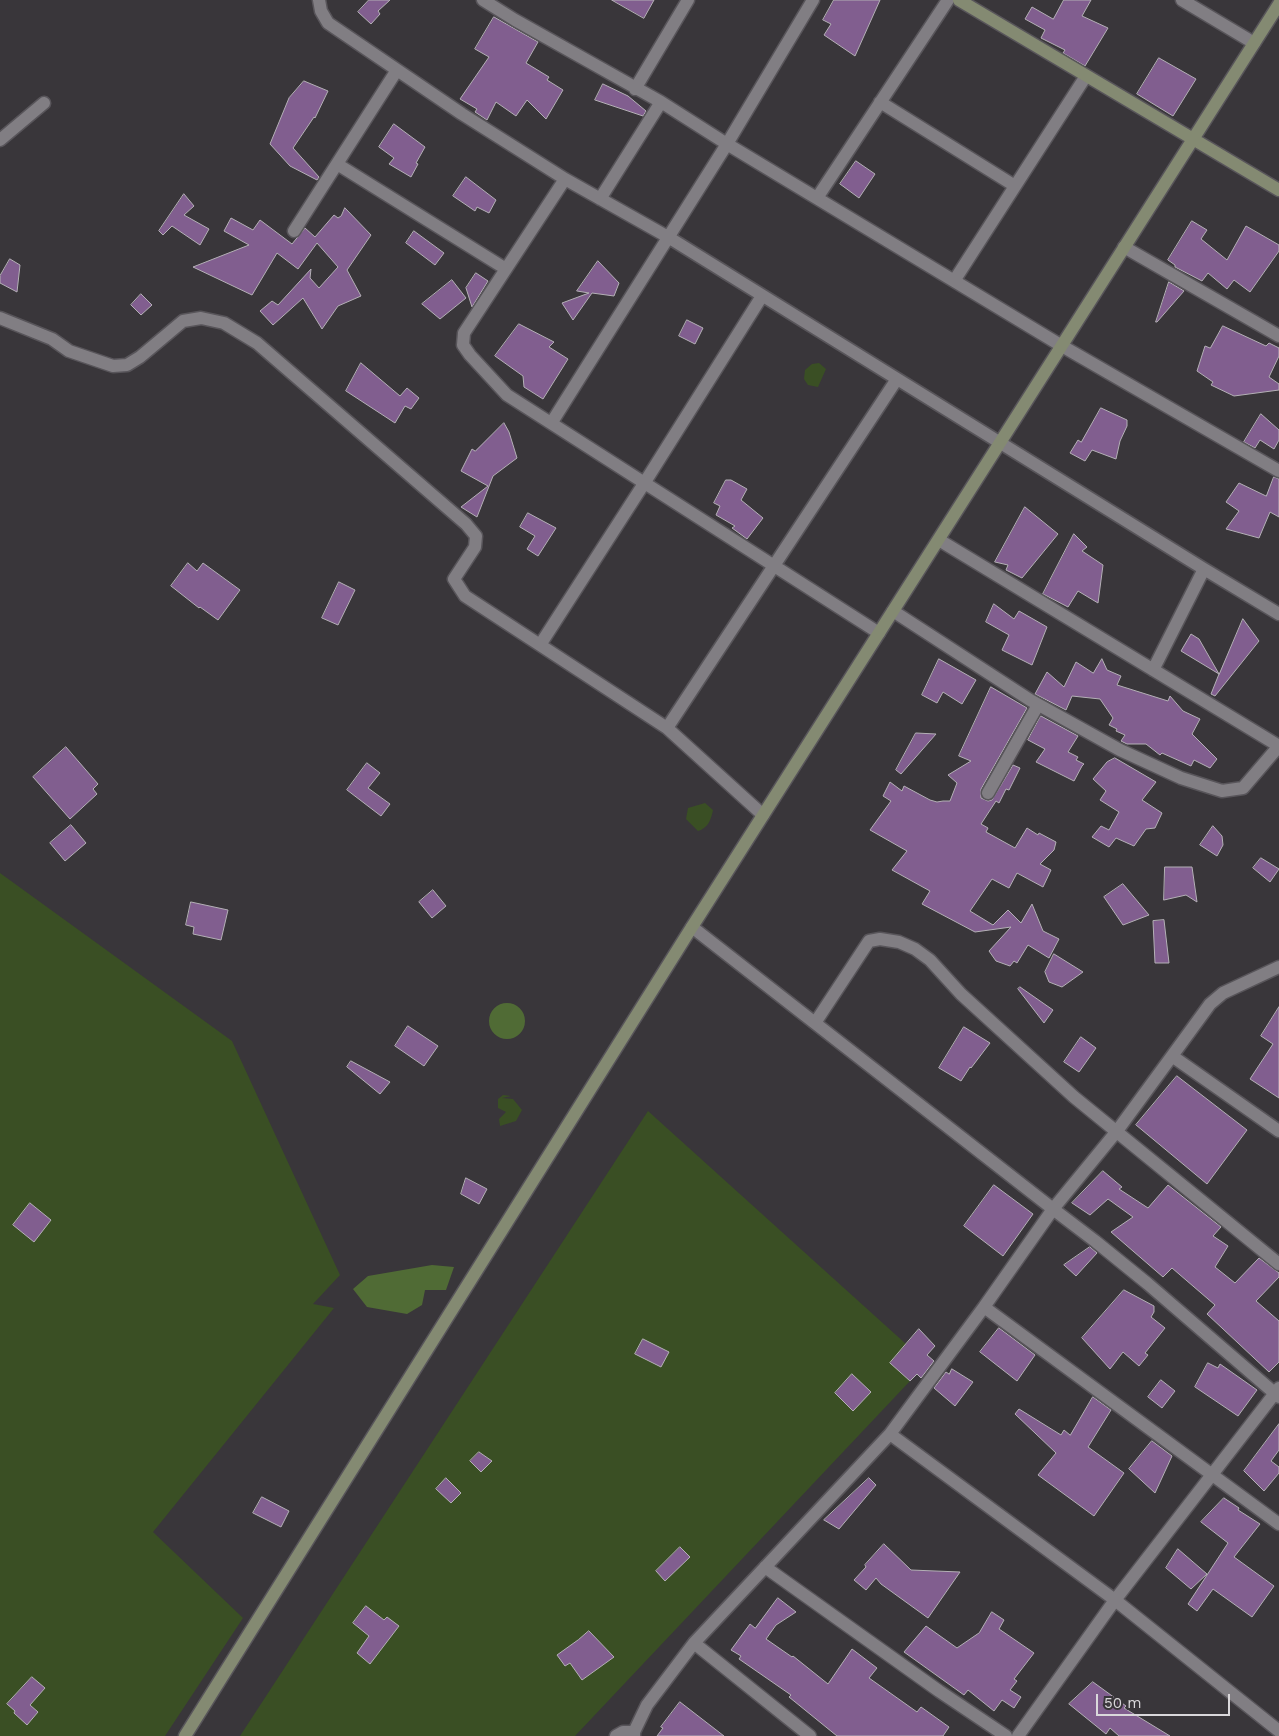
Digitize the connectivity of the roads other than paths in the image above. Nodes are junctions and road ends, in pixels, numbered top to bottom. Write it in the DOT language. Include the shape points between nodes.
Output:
graph roads {
  1 [pos="319,0"];
  2 [pos="483,0"];
  3 [pos="688,0"];
  4 [pos="813,0"];
  5 [pos="948,0"];
  6 [pos="959,0"];
  7 [pos="1182,0"];
  8 [pos="1279,4"];
  9 [pos="1254,43"];
  10 [pos="398,70"];
  11 [pos="1086,76"];
  12 [pos="635,88"];
  13 [pos="661,102"];
  14 [pos="880,102"];
  15 [pos="44,104"];
  16 [pos="1193,139"];
  17 [pos="0,140"];
  18 [pos="728,144"];
  19 [pos="338,164"];
  20 [pos="565,179"];
  21 [pos="1015,186"];
  22 [pos="1279,190"];
  23 [pos="818,198"];
  24 [pos="600,199"];
  25 [pos="294,231"];
  26 [pos="668,237"];
  27 [pos="1124,247"];
  28 [pos="506,270"];
  29 [pos="954,281"];
  30 [pos="762,296"];
  31 [pos="0,318"];
  32 [pos="1279,336"];
  33 [pos="1062,346"];
  34 [pos="897,379"];
  35 [pos="552,422"];
  36 [pos="1000,443"];
  37 [pos="1279,471"];
  38 [pos="645,482"];
  39 [pos="938,540"];
  40 [pos="774,566"];
  41 [pos="1204,569"];
  42 [pos="893,611"];
  43 [pos="1279,614"];
  44 [pos="879,633"];
  45 [pos="540,645"];
  46 [pos="1153,670"];
  47 [pos="1038,705"];
  48 [pos="667,728"];
  49 [pos="1279,746"];
  50 [pos="988,793"];
  51 [pos="763,815"];
  52 [pos="692,927"];
  53 [pos="1279,967"];
  54 [pos="815,1023"];
  55 [pos="1172,1056"];
  56 [pos="1117,1131"];
  57 [pos="1279,1131"];
  58 [pos="1053,1210"];
  59 [pos="1279,1264"];
  60 [pos="984,1307"];
  61 [pos="1278,1392"];
  62 [pos="890,1434"];
  63 [pos="1212,1475"];
  64 [pos="1279,1524"];
  65 [pos="765,1567"];
  66 [pos="1115,1600"];
  67 [pos="694,1643"];
  68 [pos="1279,1730"];
  69 [pos="634,1734"];
  70 [pos="185,1736"];
  71 [pos="616,1736"];
  72 [pos="810,1736"];
  73 [pos="1006,1736"];
  74 [pos="1018,1736"];
  1 -- 10 [label="street" via="328,23"];
  2 -- 12 [label="street"];
  3 -- 12 [label="street"];
  4 -- 18 [label="street"];
  5 -- 14 [label="street"];
  6 -- 11 [label="street"];
  7 -- 9 [label="street"];
  8 -- 9 [label="street"];
  9 -- 16 [label="street"];
  10 -- 19 [label="street"];
  10 -- 20 [label="street"];
  11 -- 16 [label="street"];
  11 -- 21 [label="street"];
  12 -- 13 [label="street"];
  13 -- 18 [label="street"];
  13 -- 24 [label="street"];
  14 -- 21 [label="street"];
  14 -- 23 [label="street"];
  15 -- 17 [label="street"];
  16 -- 22 [label="street"];
  16 -- 27 [label="street"];
  18 -- 23 [label="street"];
  18 -- 26 [label="street"];
  19 -- 25 [label="street"];
  19 -- 28 [label="street"];
  20 -- 24 [label="street"];
  20 -- 28 [label="street"];
  21 -- 29 [label="street"];
  23 -- 29 [label="street"];
  24 -- 26 [label="street"];
  26 -- 30 [label="street"];
  26 -- 35 [label="street"];
  27 -- 32 [label="street"];
  27 -- 33 [label="street"];
  28 -- 35 [label="street" via="464,333 463,345 507,395"];
  29 -- 33 [label="street"];
  30 -- 34 [label="street"];
  30 -- 38 [label="street"];
  31 -- 45 [label="street" via="52,339 69,351 113,366 127,365 140,357 183,321 201,318 224,323 239,332 257,343 466,524 476,536 475,548 454,579 465,596"];
  33 -- 36 [label="street"];
  33 -- 37 [label="street"];
  34 -- 36 [label="street"];
  34 -- 40 [label="street"];
  35 -- 38 [label="street"];
  36 -- 39 [label="street"];
  36 -- 41 [label="street"];
  38 -- 40 [label="street"];
  38 -- 45 [label="street"];
  39 -- 42 [label="street"];
  39 -- 46 [label="street"];
  40 -- 44 [label="street"];
  40 -- 48 [label="street"];
  41 -- 43 [label="street"];
  41 -- 46 [label="street"];
  42 -- 44 [label="street"];
  42 -- 47 [label="street"];
  44 -- 51 [label="street"];
  45 -- 48 [label="street"];
  46 -- 49 [label="street"];
  47 -- 49 [label="street" via="1128,754 1181,778 1222,791 1243,788"];
  47 -- 50 [label="street"];
  48 -- 51 [label="street"];
  51 -- 52 [label="street"];
  52 -- 54 [label="street"];
  52 -- 70 [label="street"];
  53 -- 55 [label="street" via="1223,993 1210,1004"];
  54 -- 56 [label="street" via="869,940 898,942 916,949 930,960 968,1000 1074,1097"];
  54 -- 58 [label="street"];
  55 -- 56 [label="street"];
  55 -- 57 [label="street"];
  56 -- 58 [label="street"];
  56 -- 59 [label="street"];
  58 -- 60 [label="street"];
  58 -- 61 [label="street"];
  60 -- 62 [label="street"];
  60 -- 63 [label="street"];
  61 -- 63 [label="street"];
  62 -- 65 [label="street"];
  62 -- 66 [label="street"];
  63 -- 64 [label="street"];
  63 -- 66 [label="street"];
  65 -- 67 [label="street"];
  65 -- 73 [label="street"];
  66 -- 68 [label="street"];
  66 -- 74 [label="street"];
  67 -- 69 [label="street" via="647,1705"];
  67 -- 72 [label="street"];
  69 -- 71 [label="street" via="623,1732"];
}
